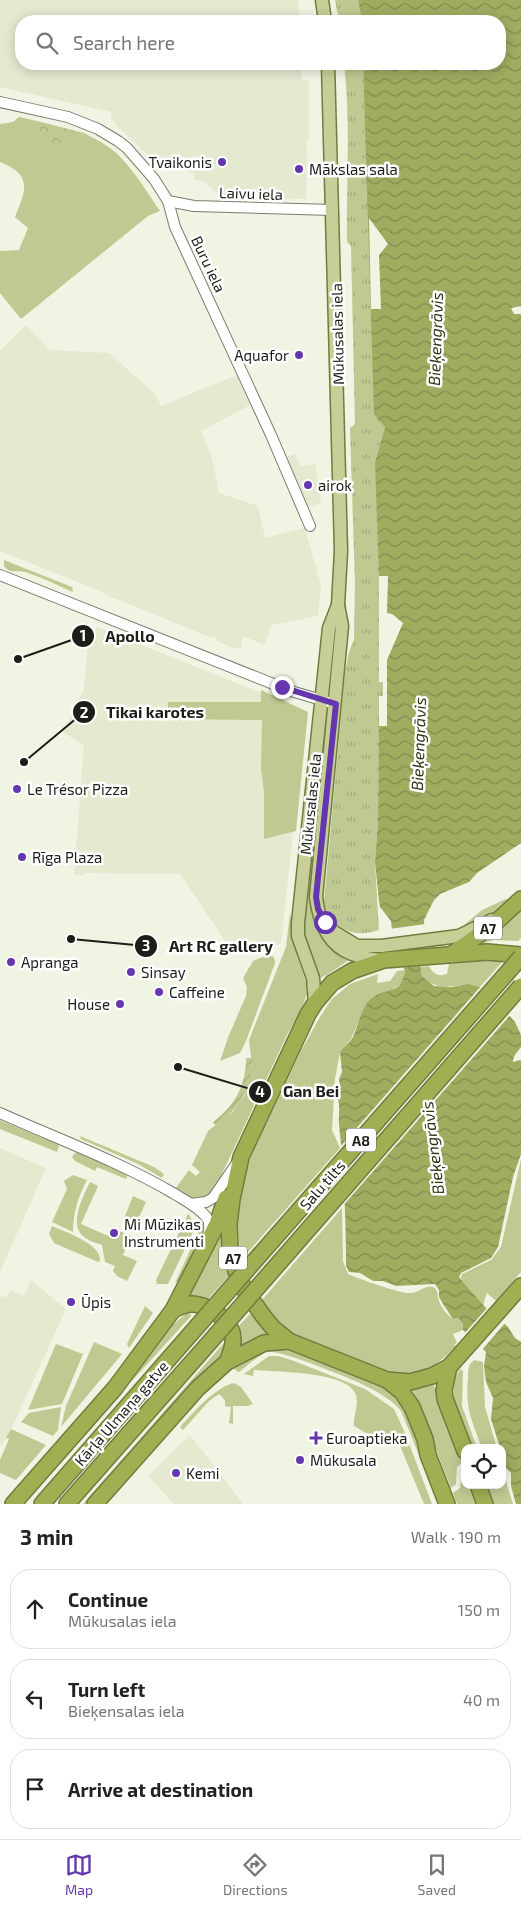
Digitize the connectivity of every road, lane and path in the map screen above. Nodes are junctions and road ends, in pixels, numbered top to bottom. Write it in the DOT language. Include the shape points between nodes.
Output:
graph roads {
  1 [pos="321,1"];
  2 [pos="324,15"];
  3 [pos="328,70"];
  4 [pos="0,102"];
  5 [pos="168,201"];
  6 [pos="333,210"];
  7 [pos="310,526"];
  8 [pos="0,575"];
  9 [pos="338,605"];
  10 [pos="322,701"];
  11 [pos="336,704"];
  12 [pos="521,899"];
  13 [pos="503,915"];
  14 [pos="382,953"];
  15 [pos="446,955"];
  16 [pos="521,956"];
  17 [pos="521,986"];
  18 [pos="315,1003"];
  19 [pos="0,1113"];
  20 [pos="241,1157"];
  21 [pos="191,1204"];
  22 [pos="208,1239"];
  23 [pos="521,1286"];
  24 [pos="173,1310"];
  25 [pos="202,1322"];
  26 [pos="216,1335"];
  27 [pos="289,1341"];
  28 [pos="227,1362"];
  29 [pos="449,1367"];
  30 [pos="387,1380"];
  31 [pos="462,1444"];
  32 [pos="479,1489"];
  33 [pos="13,1504"];
  34 [pos="42,1504"];
  35 [pos="67,1504"];
  36 [pos="96,1504"];
  37 [pos="447,1504"];
  38 [pos="485,1504"];
  1 -- 2 [label="main road"];
  3 -- 6 [label="main road, Mūkusalas iela"];
  4 -- 5 [label="street, Buru iela" via="68,118 107,134 132,154"];
  5 -- 6 [label="street, Laivu iela" via="194,206"];
  5 -- 7 [label="street, Buru iela" via="176,227"];
  6 -- 9 [label="main road, Mūkusalas iela" via="342,527"];
  8 -- 10 [label="street"];
  9 -- 10 [label="main road, Mūkusalas iela" via="330,628"];
  9 -- 11 [label="main road, Mūkusalas iela" via="342,626"];
  10 -- 11 [label="street"];
  10 -- 18 [label="main road, Mūkusalas iela" via="298,923 300,943 313,978"];
  11 -- 14 [label="main road, Mūkusalas iela" via="316,897 318,909 324,930 335,944 352,954"];
  12 -- 13 [label="highway, A7"];
  13 -- 14 [label="main road, Mūkusalas iela" via="459,936"];
  13 -- 15 [label="highway, A7"];
  14 -- 15 [label="highway, Mūkusalas iela / A7"];
  14 -- 18 [label="highway, Mūkusalas iela / A7" via="332,983"];
  15 -- 16 [label="highway, Mūkusalas iela / A7" via="487,952"];
  16 -- 25 [label="highway, Salu tilts / A8, bridge"];
  17 -- 26 [label="highway, Salu tilts / A8, bridge"];
  18 -- 20 [label="highway, Mūkusalas iela / A7"];
  19 -- 21 [label="street" via="131,1169"];
  20 -- 21 [label="street" via="213,1198"];
  20 -- 22 [label="highway" via="217,1224"];
  20 -- 27 [label="highway, Mūkusalas iela / A7" via="229,1224 236,1271 244,1289 264,1317"];
  21 -- 22 [label="street" via="209,1222"];
  22 -- 24 [label="highway"];
  23 -- 29 [label="highway, Mūkusalas iela"];
  24 -- 28 [label="highway" via="183,1305 200,1305 222,1318 234,1337"];
  24 -- 33 [label="highway" via="115,1388"];
  25 -- 34 [label="highway, Kārļa Ulmaņa gatve / A8"];
  26 -- 35 [label="highway, Kārļa Ulmaņa gatve / A8"];
  27 -- 28 [label="highway" via="264,1344"];
  27 -- 30 [label="highway, Mūkusalas iela / A7"];
  28 -- 36 [label="highway" via="198,1388"];
  29 -- 30 [label="highway, Mūkusalas iela" via="421,1380"];
  29 -- 31 [label="highway, Mūkusalas iela" via="445,1400"];
  30 -- 37 [label="highway, Mūkusalas iela / A7" via="402,1392 412,1407"];
  32 -- 38 [label="highway"];
}
